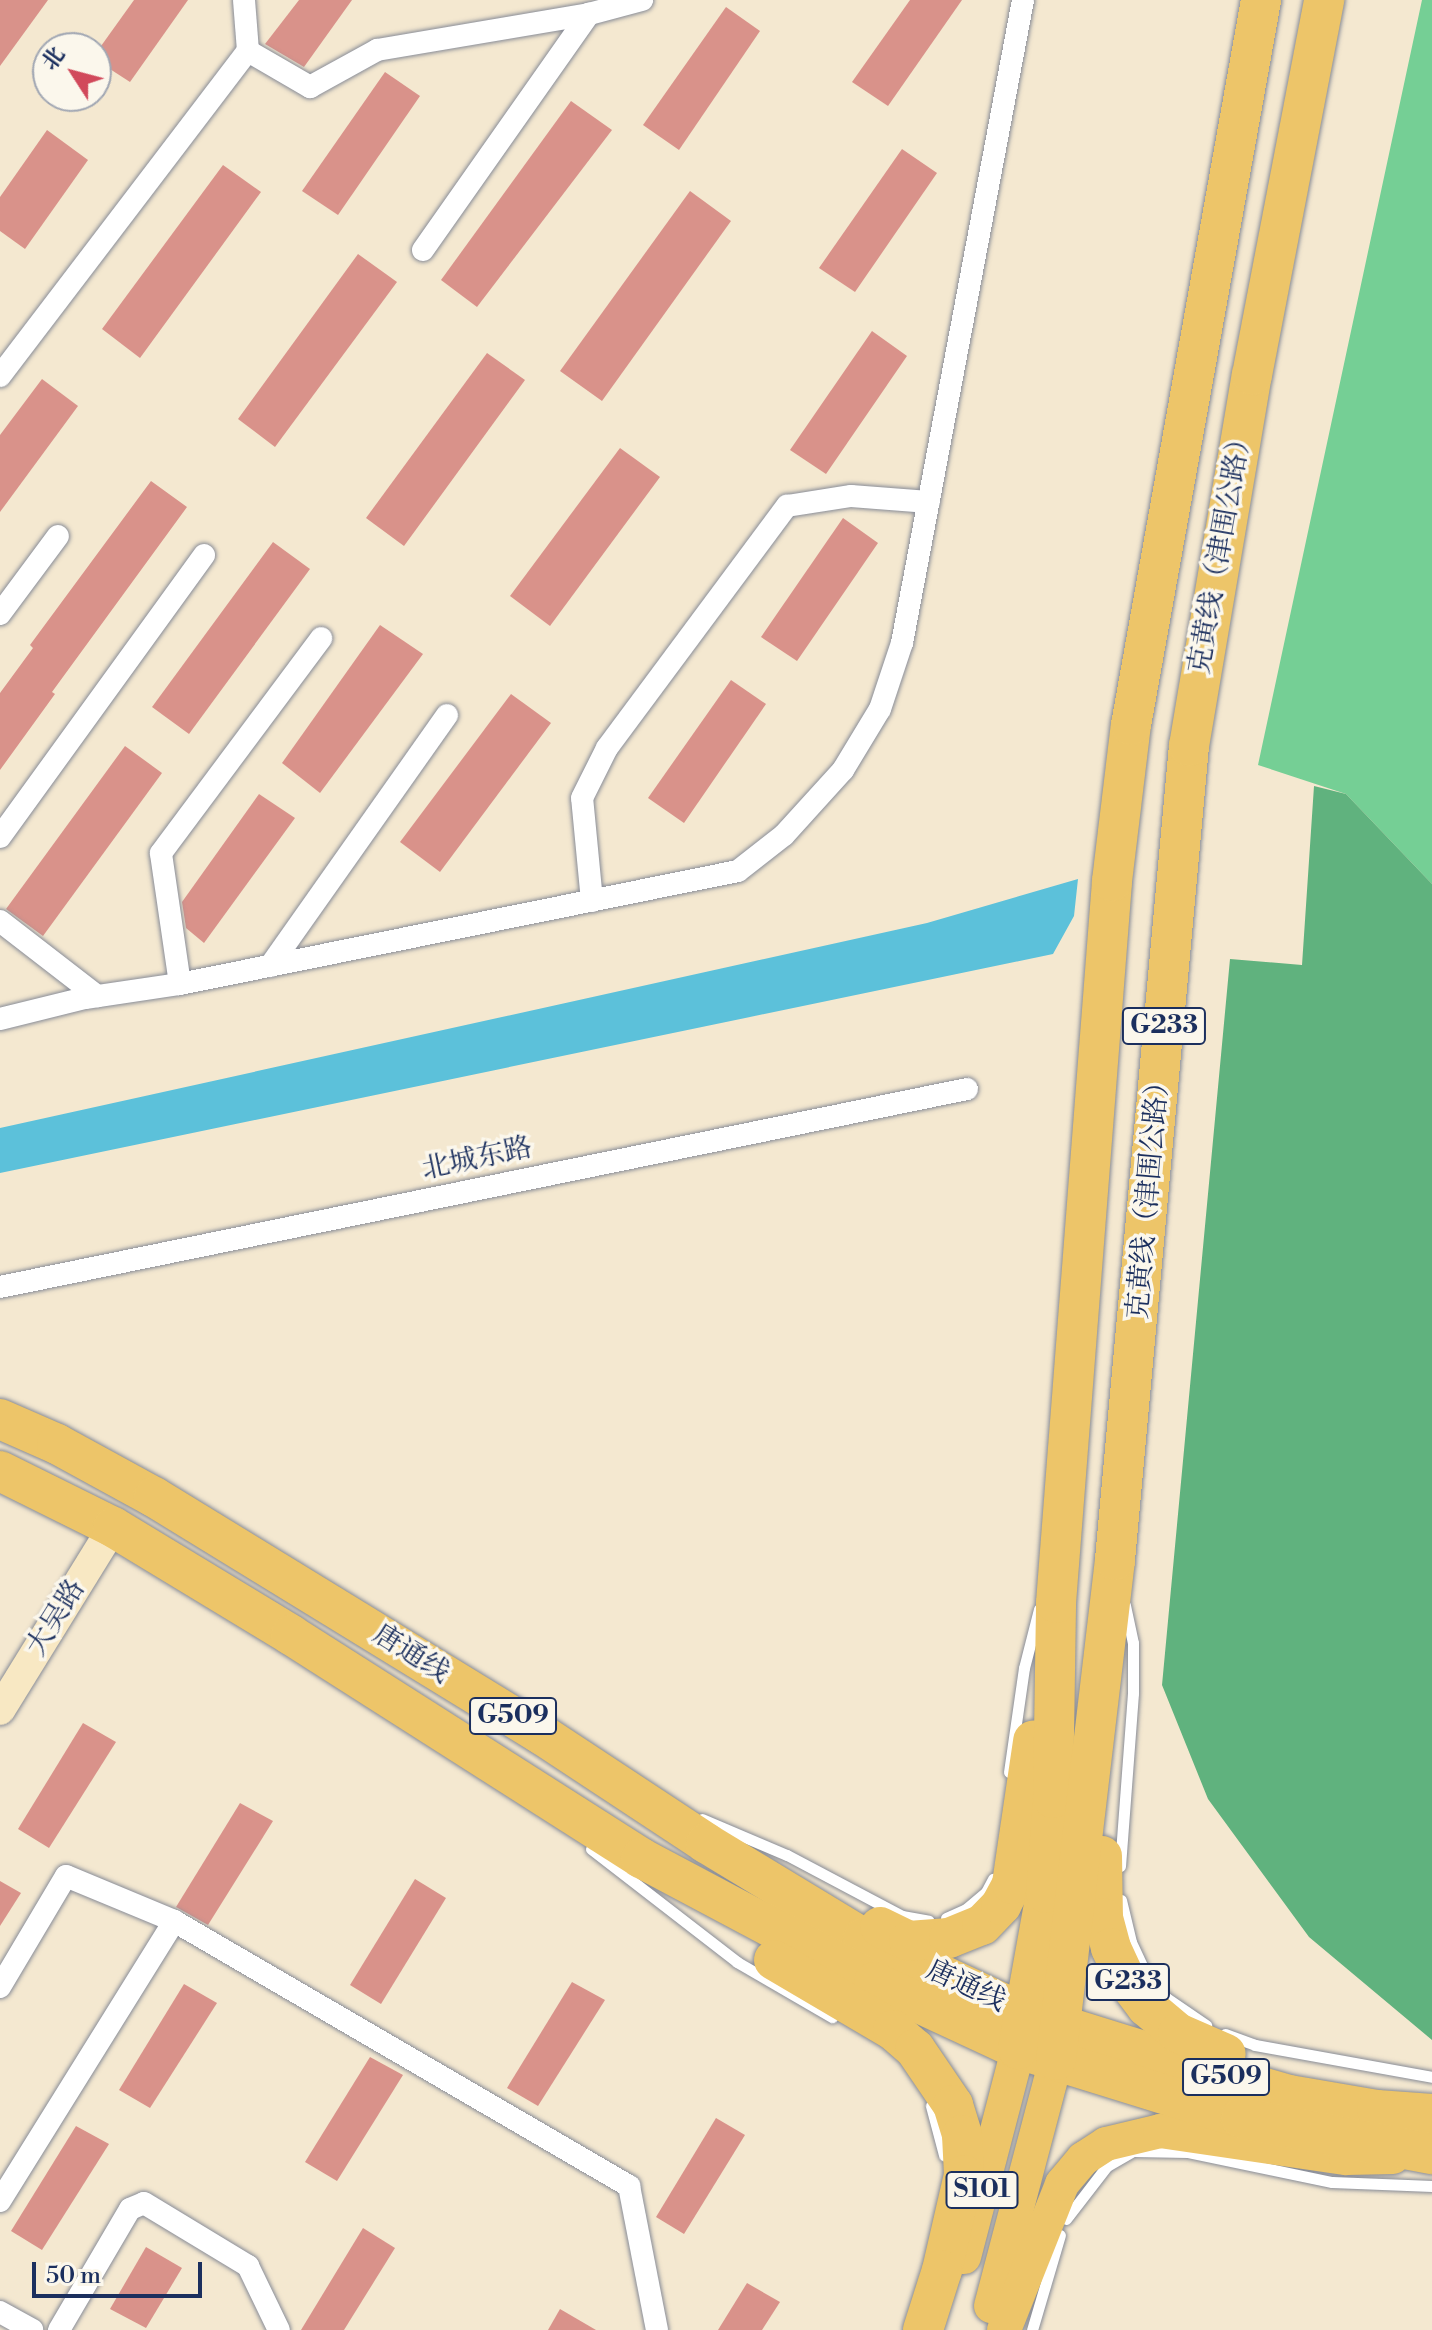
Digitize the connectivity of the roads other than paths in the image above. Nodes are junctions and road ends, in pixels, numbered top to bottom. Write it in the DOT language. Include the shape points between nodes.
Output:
graph roads {
  1 [pos="244,0"];
  2 [pos="642,0"];
  3 [pos="1023,0"];
  4 [pos="1261,0"];
  5 [pos="1324,0"];
  6 [pos="589,14"];
  7 [pos="248,51"];
  8 [pos="423,250"];
  9 [pos="0,376"];
  10 [pos="929,502"];
  11 [pos="58,536"];
  12 [pos="204,555"];
  13 [pos="0,614"];
  14 [pos="321,638"];
  15 [pos="447,715"];
  16 [pos="0,837"];
  17 [pos="592,901"];
  18 [pos="0,921"];
  19 [pos="270,966"];
  20 [pos="180,984"];
  21 [pos="97,996"];
  22 [pos="0,1019"];
  23 [pos="967,1089"];
  24 [pos="0,1287"];
  25 [pos="0,1419"];
  26 [pos="0,1471"];
  27 [pos="1063,1515"];
  28 [pos="113,1527"];
  29 [pos="1115,1560"];
  30 [pos="1056,1603"];
  31 [pos="1104,1650"];
  32 [pos="0,1710"];
  33 [pos="541,1734"];
  34 [pos="522,1782"];
  35 [pos="641,1784"];
  36 [pos="1007,1789"];
  37 [pos="561,1825"];
  38 [pos="695,1826"];
  39 [pos="585,1844"];
  40 [pos="641,1858"];
  41 [pos="998,1871"];
  42 [pos="1120,1874"];
  43 [pos="1121,1889"];
  44 [pos="174,1921"];
  45 [pos="0,1987"];
  46 [pos="843,2022"];
  47 [pos="1040,2037"];
  48 [pos="1432,2077"];
  49 [pos="921,2087"];
  50 [pos="1432,2102"];
  51 [pos="1432,2114"];
  52 [pos="945,2163"];
  53 [pos="1430,2164"];
  54 [pos="0,2201"];
  55 [pos="0,2312"];
  56 [pos="32,2330"];
  57 [pos="59,2330"];
  58 [pos="279,2330"];
  59 [pos="657,2330"];
  60 [pos="923,2330"];
  61 [pos="941,2330"];
  62 [pos="985,2330"];
  63 [pos="1004,2330"];
  64 [pos="1032,2330"];
  1 -- 7 [label="street"];
  2 -- 6 [label="street"];
  3 -- 10 [label="street"];
  4 -- 27 [label="highway, 克黄线（津围公路） / G233" via="1131,725 1100,1021"];
  5 -- 29 [label="highway, 克黄线（津围公路） / G233" via="1249,390 1189,746"];
  6 -- 7 [label="street" via="377,50 310,87"];
  6 -- 8 [label="street"];
  7 -- 9 [label="street"];
  10 -- 17 [label="street" via="898,656 880,709 843,770 784,835 738,871"];
  10 -- 17 [label="street" via="851,496 787,506 607,748 582,798"];
  11 -- 13 [label="street"];
  12 -- 16 [label="street"];
  14 -- 20 [label="street" via="161,853"];
  15 -- 19 [label="street"];
  17 -- 19 [label="street"];
  18 -- 21 [label="street"];
  19 -- 20 [label="street"];
  20 -- 21 [label="street"];
  21 -- 22 [label="street"];
  23 -- 24 [label="street, 北城东路"];
  25 -- 33 [label="highway, 唐通线 / G509" via="154,1497"];
  26 -- 28 [label="highway, 唐通线 / G509"];
  27 -- 30 [label="highway, 克黄线（津围公路） / G233"];
  27 -- 36 [label="lane" via="1024,1668"];
  28 -- 32 [label="street, 大吴路"];
  28 -- 34 [label="highway, 唐通线 / G509"];
  29 -- 31 [label="highway, 克黄线（津围公路） / G233"];
  29 -- 42 [label="lane" via="1133,1643"];
  30 -- 38 [label="highway" via="1012,1884 982,1925 949,1938 909,1941"];
  30 -- 47 [label="highway, 克黄线（津围公路） / G233" via="1053,1798"];
  31 -- 47 [label="highway, 克黄线（津围公路） / G233"];
  31 -- 50 [label="highway, G233" via="1103,1918 1125,1978 1147,2007 1178,2033 1210,2049 1271,2069"];
  33 -- 35 [label="lane" via="590,1753"];
  33 -- 38 [label="highway, 唐通线 / G509"];
  34 -- 37 [label="lane"];
  34 -- 40 [label="highway, 唐通线 / G509"];
  38 -- 41 [label="lane" via="787,1855 902,1916 924,1922 966,1909 986,1892"];
  38 -- 47 [label="highway, 唐通线 / G509" via="863,1938"];
  39 -- 46 [label="lane" via="737,1962"];
  40 -- 47 [label="highway, 唐通线 / G509" via="874,1982"];
  40 -- 60 [label="highway" via="682,1899 893,2030 936,2076 962,2135 964,2175"];
  43 -- 48 [label="lane" via="1131,1942 1146,1974 1194,2019 1255,2045"];
  44 -- 45 [label="street" via="66,1876"];
  44 -- 54 [label="street"];
  44 -- 59 [label="street" via="629,2186"];
  47 -- 51 [label="highway, G509" via="1289,2095"];
  47 -- 53 [label="highway" via="1241,2118"];
  47 -- 61 [label="main road, S101"];
  47 -- 62 [label="main road, S101"];
  49 -- 52 [label="lane" via="935,2115"];
  53 -- 63 [label="main road" via="1346,2158 1160,2131 1106,2144 1083,2159 1062,2184"];
  53 -- 64 [label="lane" via="1332,2182 1188,2152 1133,2151 1107,2166 1069,2211"];
  55 -- 56 [label="street"];
  57 -- 58 [label="street" via="130,2209 144,2203 248,2266"];
}
